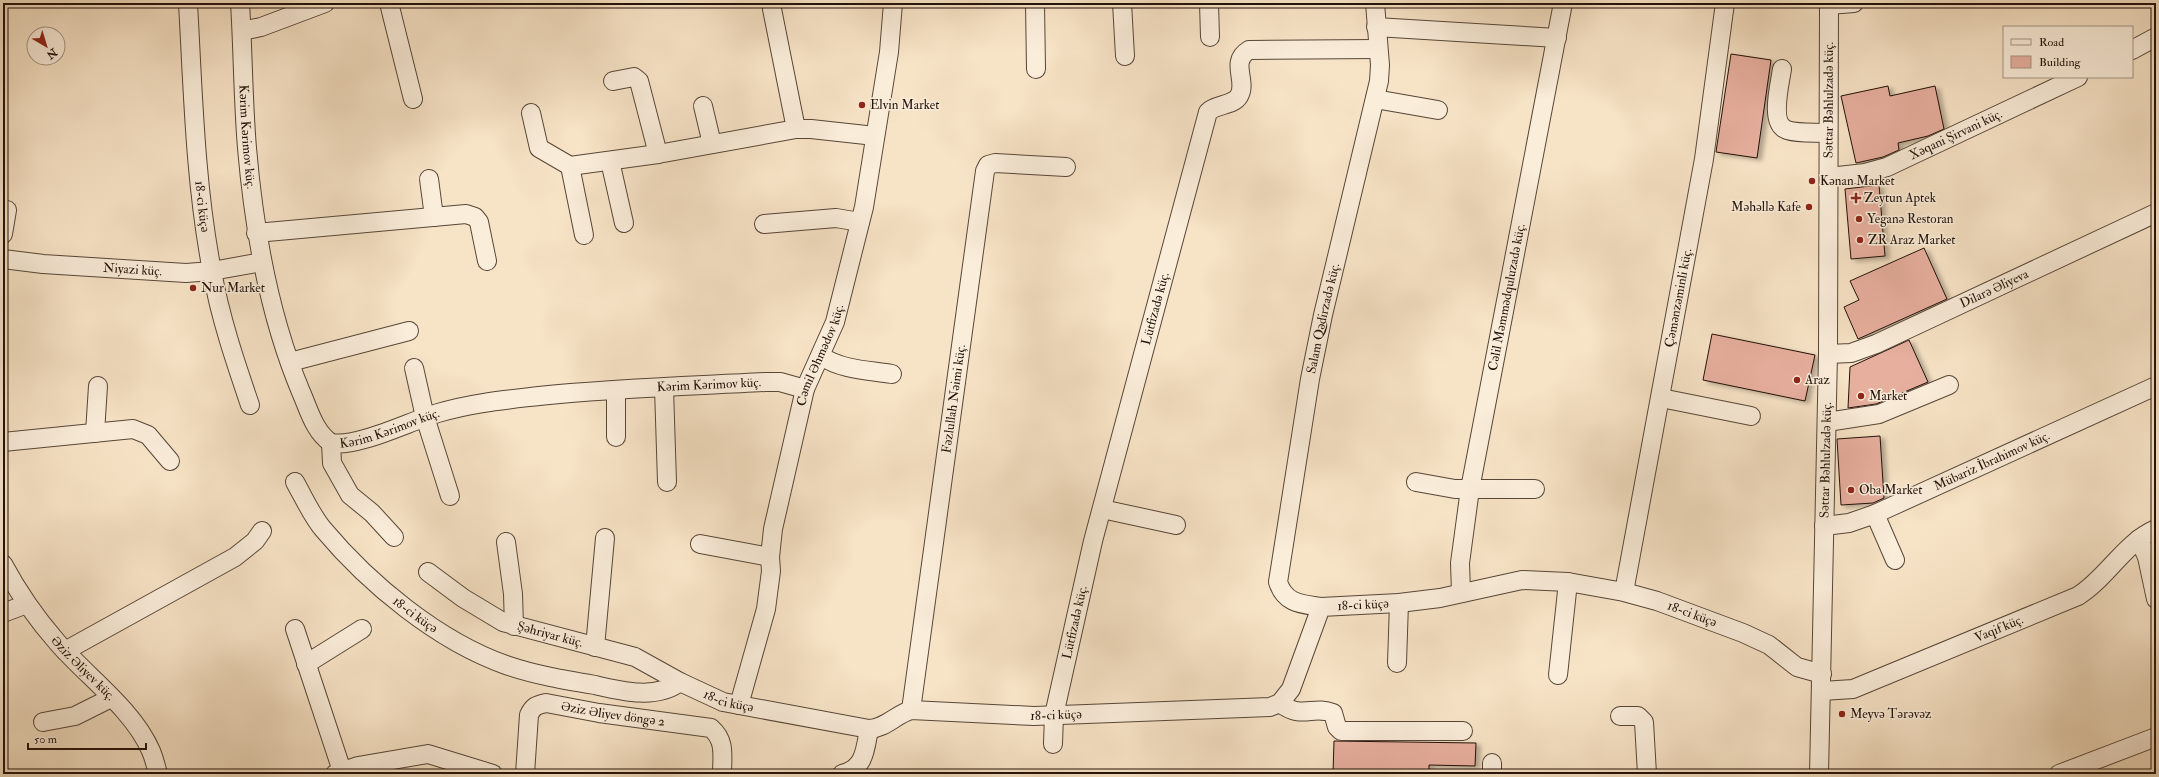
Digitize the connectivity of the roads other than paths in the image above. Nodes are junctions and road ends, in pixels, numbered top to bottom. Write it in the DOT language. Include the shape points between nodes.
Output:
graph roads {
  1 [pos="188,3"];
  2 [pos="240,3"];
  3 [pos="325,3"];
  4 [pos="389,3"];
  5 [pos="893,3"];
  6 [pos="1035,3"];
  7 [pos="1122,3"];
  8 [pos="1209,3"];
  9 [pos="1375,3"];
  10 [pos="1563,3"];
  11 [pos="1725,3"];
  12 [pos="1854,3"];
  13 [pos="1829,4"];
  14 [pos="772,10"];
  15 [pos="1376,27"];
  16 [pos="242,32"];
  17 [pos="1210,37"];
  18 [pos="2156,37"];
  19 [pos="1557,38"];
  20 [pos="2133,49"];
  21 [pos="1378,50"];
  22 [pos="1125,56"];
  23 [pos="1036,69"];
  24 [pos="1782,69"];
  25 [pos="2076,78"];
  26 [pos="613,81"];
  27 [pos="413,99"];
  28 [pos="1375,99"];
  29 [pos="703,106"];
  30 [pos="1438,110"];
  31 [pos="531,113"];
  32 [pos="796,129"];
  33 [pos="1828,134"];
  34 [pos="875,136"];
  35 [pos="712,144"];
  36 [pos="658,154"];
  37 [pos="610,161"];
  38 [pos="570,166"];
  39 [pos="1066,167"];
  40 [pos="1829,177"];
  41 [pos="429,179"];
  42 [pos="7,210"];
  43 [pos="2156,213"];
  44 [pos="434,217"];
  45 [pos="860,222"];
  46 [pos="624,223"];
  47 [pos="764,224"];
  48 [pos="256,233"];
  49 [pos="3,234"];
  50 [pos="584,235"];
  51 [pos="3,260"];
  52 [pos="487,261"];
  53 [pos="262,262"];
  54 [pos="212,272"];
  55 [pos="410,331"];
  56 [pos="1828,354"];
  57 [pos="820,356"];
  58 [pos="290,362"];
  59 [pos="414,368"];
  60 [pos="892,374"];
  61 [pos="1949,385"];
  62 [pos="98,386"];
  63 [pos="2156,386"];
  64 [pos="664,388"];
  65 [pos="805,389"];
  66 [pos="616,390"];
  67 [pos="1661,398"];
  68 [pos="250,405"];
  69 [pos="1751,416"];
  70 [pos="424,417"];
  71 [pos="1827,422"];
  72 [pos="95,432"];
  73 [pos="616,437"];
  74 [pos="3,442"];
  75 [pos="331,443"];
  76 [pos="170,461"];
  77 [pos="295,482"];
  78 [pos="667,482"];
  79 [pos="1416,482"];
  80 [pos="1470,489"];
  81 [pos="1535,489"];
  82 [pos="450,496"];
  83 [pos="1102,509"];
  84 [pos="1875,514"];
  85 [pos="1176,525"];
  86 [pos="1824,526"];
  87 [pos="2156,529"];
  88 [pos="262,531"];
  89 [pos="394,537"];
  90 [pos="605,538"];
  91 [pos="2140,539"];
  92 [pos="506,542"];
  93 [pos="700,544"];
  94 [pos="770,557"];
  95 [pos="1895,560"];
  96 [pos="3,564"];
  97 [pos="428,572"];
  98 [pos="1568,582"];
  99 [pos="1624,592"];
  100 [pos="1461,593"];
  101 [pos="2156,598"];
  102 [pos="1399,603"];
  103 [pos="27,604"];
  104 [pos="1321,607"];
  105 [pos="3,613"];
  106 [pos="514,626"];
  107 [pos="295,629"];
  108 [pos="362,629"];
  109 [pos="595,647"];
  110 [pos="65,650"];
  111 [pos="1397,663"];
  112 [pos="306,664"];
  113 [pos="1558,675"];
  114 [pos="680,682"];
  115 [pos="1822,683"];
  116 [pos="111,698"];
  117 [pos="1280,704"];
  118 [pos="739,705"];
  119 [pos="911,710"];
  120 [pos="1054,715"];
  121 [pos="1620,716"];
  122 [pos="43,722"];
  123 [pos="869,730"];
  124 [pos="1463,731"];
  125 [pos="2156,737"];
  126 [pos="1053,744"];
  127 [pos="338,772"];
  128 [pos="158,774"];
  129 [pos="493,774"];
  130 [pos="525,774"];
  131 [pos="722,774"];
  132 [pos="842,774"];
  133 [pos="1646,774"];
  134 [pos="1819,774"];
  135 [pos="2059,774"];
  1 -- 54 [label="street, 18-ci küçə" via="196,138"];
  2 -- 16 [label="street, Kərim Kərimov küç."];
  3 -- 16 [label="street"];
  4 -- 27 [label="street"];
  5 -- 34 [label="street, Cəmil Əhmədov küç." via="889,52"];
  6 -- 23 [label="street"];
  7 -- 22 [label="street"];
  8 -- 17 [label="street"];
  9 -- 15 [label="street, Salam Qədirzadə küç."];
  10 -- 19 [label="street, Cəlil Məmmədquluzadə küç."];
  11 -- 67 [label="street, Çəmənzəminli küç." via="1702,166"];
  12 -- 13 [label="street"];
  13 -- 33 [label="street, Səttar Bəhlulzadə küç."];
  14 -- 32 [label="street"];
  15 -- 19 [label="street"];
  15 -- 21 [label="street, Salam Qədirzadə küç."];
  16 -- 48 [label="street, Kərim Kərimov küç." via="247,148"];
  18 -- 20 [label="street"];
  19 -- 80 [label="street, Cəlil Məmmədquluzadə küç."];
  21 -- 28 [label="street, Salam Qədirzadə küç." via="1379,81"];
  21 -- 83 [label="street, Lütfizadə küç." via="1249,50 1242,54 1239,60 1241,91 1238,98 1233,102 1213,107 1206,119"];
  24 -- 33 [label="street" via="1776,117 1780,125 1787,130"];
  25 -- 40 [label="street, Xəqani Şirvani küç." via="1887,168"];
  26 -- 36 [label="street" via="634,77 638,80"];
  28 -- 30 [label="street"];
  28 -- 104 [label="street, Salam Qədirzadə küç." via="1310,379 1278,582 1288,599 1296,603"];
  29 -- 35 [label="street"];
  31 -- 38 [label="street" via="539,148"];
  32 -- 34 [label="street"];
  32 -- 35 [label="street"];
  33 -- 40 [label="street, Səttar Bəhlulzadə küç."];
  34 -- 45 [label="street, Cəmil Əhmədov küç."];
  35 -- 36 [label="street"];
  36 -- 37 [label="street"];
  37 -- 38 [label="street"];
  37 -- 46 [label="street"];
  38 -- 50 [label="street"];
  39 -- 119 [label="street, Fəzlullah Nəimi küç." via="995,163 988,165 985,171"];
  40 -- 56 [label="street, Səttar Bəhlulzadə küç."];
  41 -- 44 [label="street"];
  42 -- 49 [label="street"];
  43 -- 56 [label="street, Dilarə Əliyeva" via="1876,344 1851,353"];
  44 -- 48 [label="street"];
  44 -- 52 [label="street" via="466,214 474,217 479,222"];
  45 -- 47 [label="street" via="836,218"];
  45 -- 57 [label="street, Cəmil Əhmədov küç." via="835,322"];
  48 -- 53 [label="street, Kərim Kərimov küç."];
  51 -- 54 [label="street, Niyazi küç." via="186,273"];
  53 -- 54 [label="street, Niyazi küç."];
  53 -- 58 [label="street, Kərim Kərimov küç."];
  54 -- 68 [label="street, 18-ci küçə" via="236,364"];
  55 -- 58 [label="street"];
  56 -- 71 [label="street, Səttar Bəhlulzadə küç."];
  57 -- 60 [label="street" via="844,367"];
  57 -- 65 [label="street, Cəmil Əhmədov küç."];
  58 -- 75 [label="street, Kərim Kərimov küç." via="318,431"];
  59 -- 70 [label="street"];
  61 -- 71 [label="street" via="1879,414"];
  62 -- 72 [label="street"];
  63 -- 84 [label="street, Mübariz İbrahimov küç."];
  64 -- 65 [label="street, Kərim Kərimov küç." via="780,382"];
  64 -- 66 [label="street, Kərim Kərimov küç."];
  64 -- 78 [label="street"];
  65 -- 94 [label="street, Cəmil Əhmədov küç." via="773,529"];
  66 -- 70 [label="street, Kərim Kərimov küç." via="462,405"];
  66 -- 73 [label="street"];
  67 -- 69 [label="street"];
  67 -- 99 [label="street, Çəmənzəminli küç."];
  70 -- 75 [label="street, Kərim Kərimov küç." via="350,444"];
  70 -- 82 [label="street"];
  71 -- 86 [label="street, Səttar Bəhlulzadə küç."];
  72 -- 74 [label="street"];
  72 -- 76 [label="street" via="133,429 140,431 148,435"];
  75 -- 89 [label="street" via="332,463 350,495 372,513"];
  77 -- 114 [label="street, 18-ci küçə" via="322,528 361,571 398,604 476,652 521,669 633,693 647,693 674,687"];
  79 -- 80 [label="street"];
  80 -- 81 [label="street"];
  80 -- 100 [label="street, Cəlil Məmmədquluzadə küç." via="1460,564"];
  83 -- 85 [label="street"];
  83 -- 120 [label="street, Lütfizadə küç."];
  84 -- 86 [label="street, Mübariz İbrahimov küç." via="1850,523"];
  84 -- 95 [label="street"];
  86 -- 115 [label="street, Səttar Bəhlulzadə küç."];
  87 -- 91 [label="street, Vaqif küç."];
  88 -- 110 [label="street" via="255,541 235,557"];
  90 -- 109 [label="street"];
  91 -- 101 [label="street" via="2147,557"];
  91 -- 115 [label="street, Vaqif küç." via="2101,579 2078,596 1853,690"];
  92 -- 106 [label="street" via="513,594"];
  93 -- 94 [label="street"];
  94 -- 118 [label="street, Cəmil Əhmədov küç." via="772,571 766,609"];
  96 -- 103 [label="street, Əziz Əliyev küç."];
  97 -- 106 [label="street, Şəhriyar küç." via="490,615"];
  98 -- 99 [label="street, 18-ci küçə"];
  98 -- 100 [label="street, 18-ci küçə" via="1522,580"];
  98 -- 113 [label="street"];
  99 -- 115 [label="street, 18-ci küçə" via="1657,601 1743,633 1769,645"];
  100 -- 102 [label="street, 18-ci küçə"];
  102 -- 104 [label="street, 18-ci küçə"];
  102 -- 111 [label="street"];
  103 -- 105 [label="street"];
  103 -- 110 [label="street, Əziz Əliyev küç."];
  104 -- 117 [label="street, 18-ci küçə" via="1291,689"];
  106 -- 109 [label="street, Şəhriyar küç."];
  107 -- 112 [label="street"];
  108 -- 112 [label="street"];
  109 -- 114 [label="street, Şəhriyar küç." via="635,657"];
  110 -- 116 [label="street, Əziz Əliyev küç."];
  112 -- 127 [label="street"];
  114 -- 118 [label="street, 18-ci küçə" via="711,697"];
  115 -- 134 [label="street, Səttar Bəhlulzadə küç."];
  116 -- 122 [label="street" via="75,716"];
  116 -- 128 [label="street, Əziz Əliyev küç." via="141,733 151,750"];
  117 -- 120 [label="street, 18-ci küçə" via="1270,707"];
  117 -- 124 [label="street" via="1294,712 1332,713 1341,732"];
  118 -- 123 [label="street, 18-ci küçə"];
  119 -- 120 [label="street, 18-ci küçə"];
  119 -- 123 [label="street, 18-ci küçə" via="878,729"];
  120 -- 126 [label="street, Lütfizadə küç."];
  121 -- 133 [label="street" via="1638,716 1644,722"];
  123 -- 132 [label="street" via="860,764"];
  125 -- 135 [label="street"];
  127 -- 129 [label="street" via="428,754"];
  130 -- 131 [label="street, Əziz Əliyev döngə 2" via="529,715 538,704 546,703 711,728 719,735 722,745"];
}
